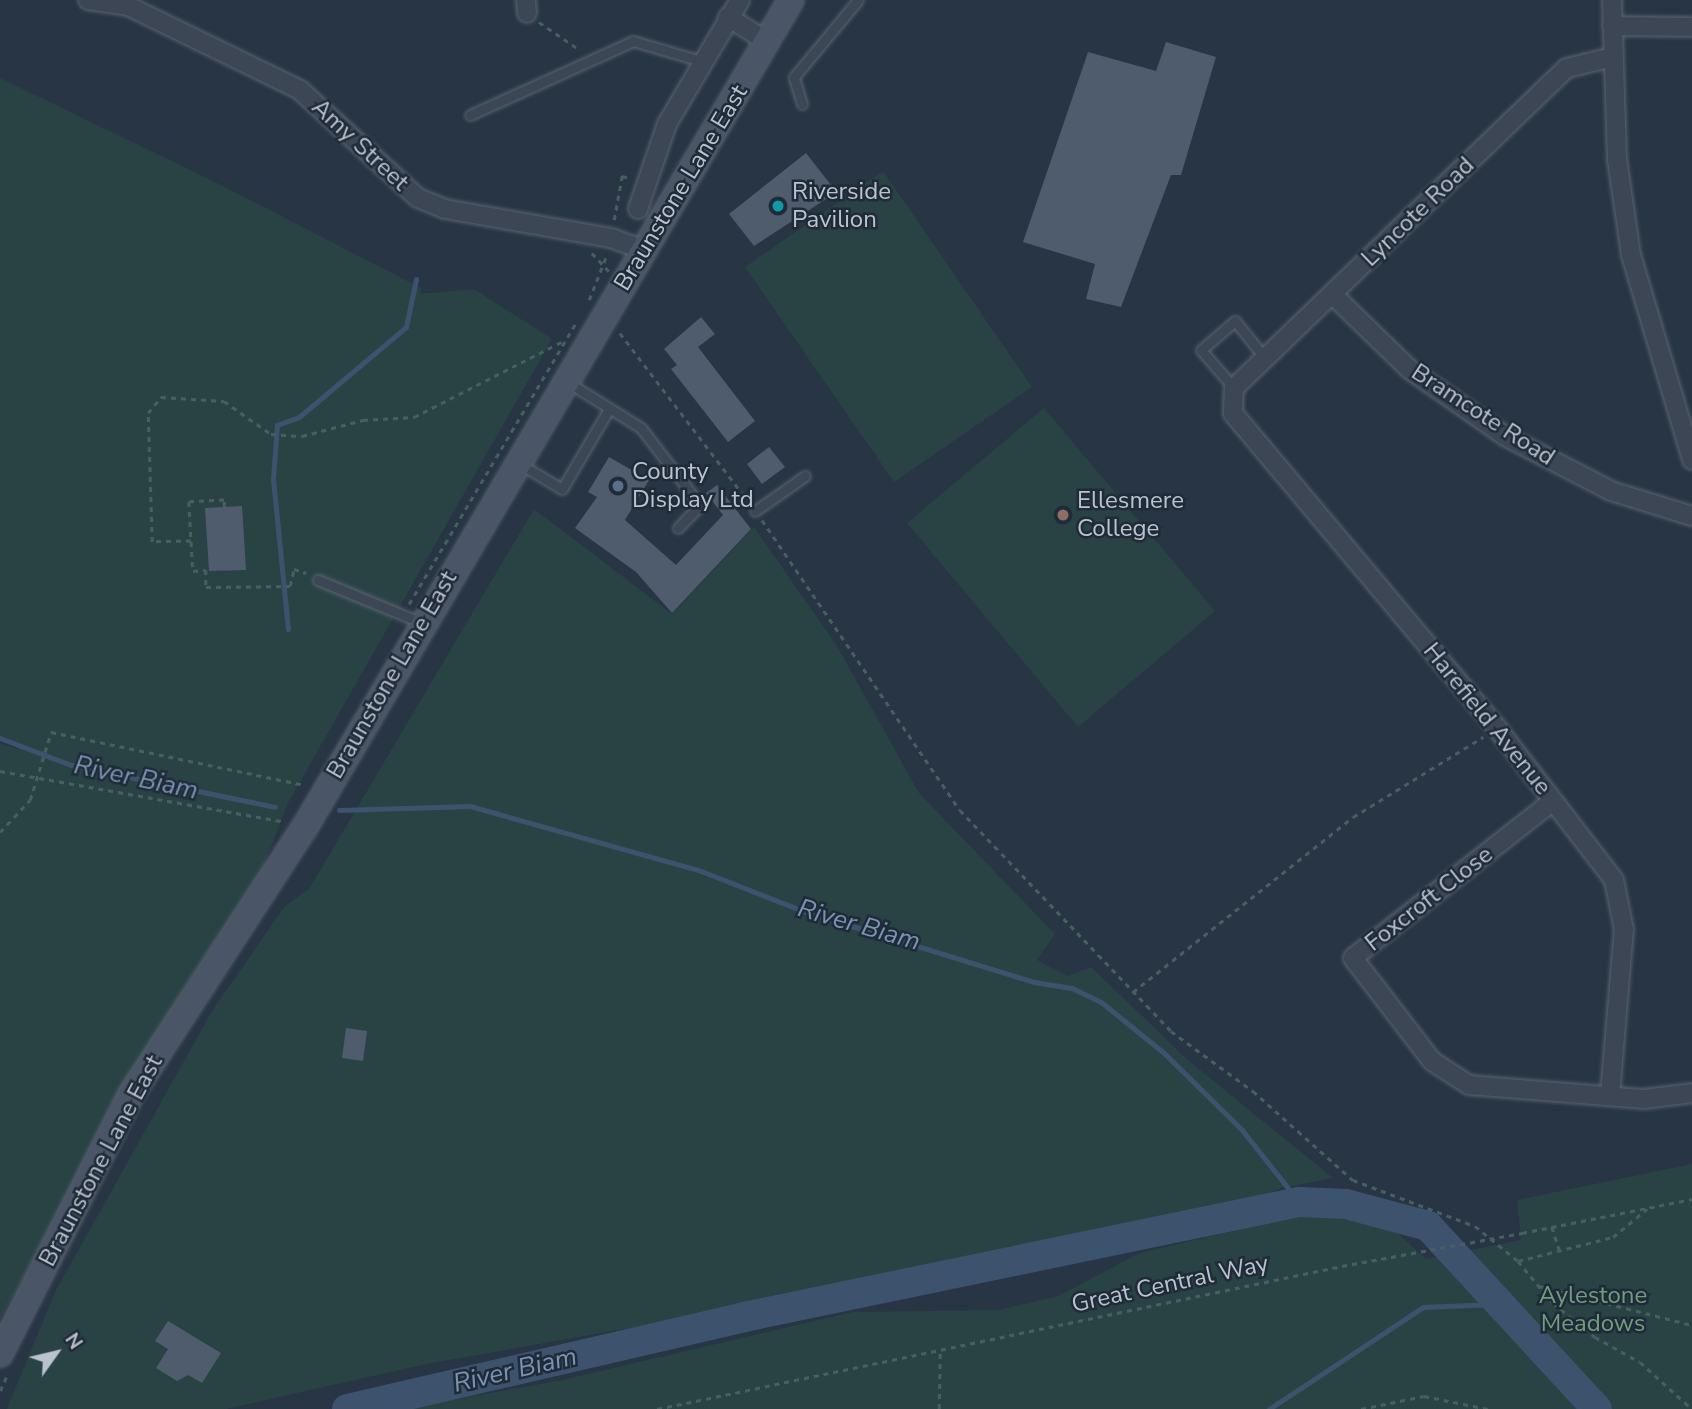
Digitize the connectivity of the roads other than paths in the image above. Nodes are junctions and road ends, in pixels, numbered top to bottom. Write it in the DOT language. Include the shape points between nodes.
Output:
graph roads {
  1 [pos="88,0"];
  2 [pos="740,0"];
  3 [pos="791,0"];
  4 [pos="858,0"];
  5 [pos="1612,0"];
  6 [pos="129,3"];
  7 [pos="728,17"];
  8 [pos="1612,26"];
  9 [pos="1692,27"];
  10 [pos="766,41"];
  11 [pos="1612,57"];
  12 [pos="701,61"];
  13 [pos="802,104"];
  14 [pos="470,115"];
  15 [pos="638,209"];
  16 [pos="646,251"];
  17 [pos="1333,295"];
  18 [pos="1265,358"];
  19 [pos="565,380"];
  20 [pos="1234,388"];
  21 [pos="609,409"];
  22 [pos="1692,460"];
  23 [pos="518,463"];
  24 [pos="804,476"];
  25 [pos="755,511"];
  26 [pos="1692,516"];
  27 [pos="678,528"];
  28 [pos="318,580"];
  29 [pos="412,619"];
  30 [pos="1553,801"];
  31 [pos="1692,1093"];
  32 [pos="1610,1095"];
  33 [pos="2,1350"];
  1 -- 6 [label="street, Amy Street"];
  2 -- 7 [label="street"];
  3 -- 10 [label="street, Braunstone Lane East"];
  4 -- 13 [label="lane" via="794,77"];
  5 -- 8 [label="street"];
  6 -- 16 [label="street, Amy Street" via="300,90 418,198 445,209 611,238"];
  7 -- 10 [label="street"];
  7 -- 12 [label="street"];
  8 -- 9 [label="street"];
  8 -- 11 [label="street"];
  10 -- 16 [label="street, Braunstone Lane East"];
  11 -- 17 [label="street, Lyncote Road" via="1567,68"];
  11 -- 22 [label="street" via="1617,159 1631,256"];
  12 -- 14 [label="lane" via="634,41"];
  12 -- 15 [label="street" via="667,124"];
  16 -- 19 [label="street, Braunstone Lane East"];
  17 -- 18 [label="street, Lyncote Road"];
  17 -- 26 [label="street, Bramcote Road" via="1409,369 1505,436 1611,491"];
  18 -- 20 [label="street, Lyncote Road"];
  18 -- 20 [label="lane" via="1235,321 1201,350"];
  19 -- 21 [label="lane"];
  19 -- 23 [label="street, Braunstone Lane East"];
  20 -- 30 [label="street, Harefield Avenue" via="1233,413"];
  21 -- 23 [label="lane" via="562,489"];
  21 -- 27 [label="lane" via="642,428 700,505"];
  23 -- 29 [label="street, Braunstone Lane East"];
  24 -- 25 [label="lane"];
  28 -- 29 [label="lane"];
  29 -- 33 [label="street, Braunstone Lane East" via="132,1093"];
  30 -- 32 [label="street, Harefield Avenue" via="1614,880 1622,902"];
  30 -- 32 [label="street, Foxcroft Close" via="1353,958 1448,1074 1481,1086"];
  31 -- 32 [label="street, Foxcroft Close"];
}
